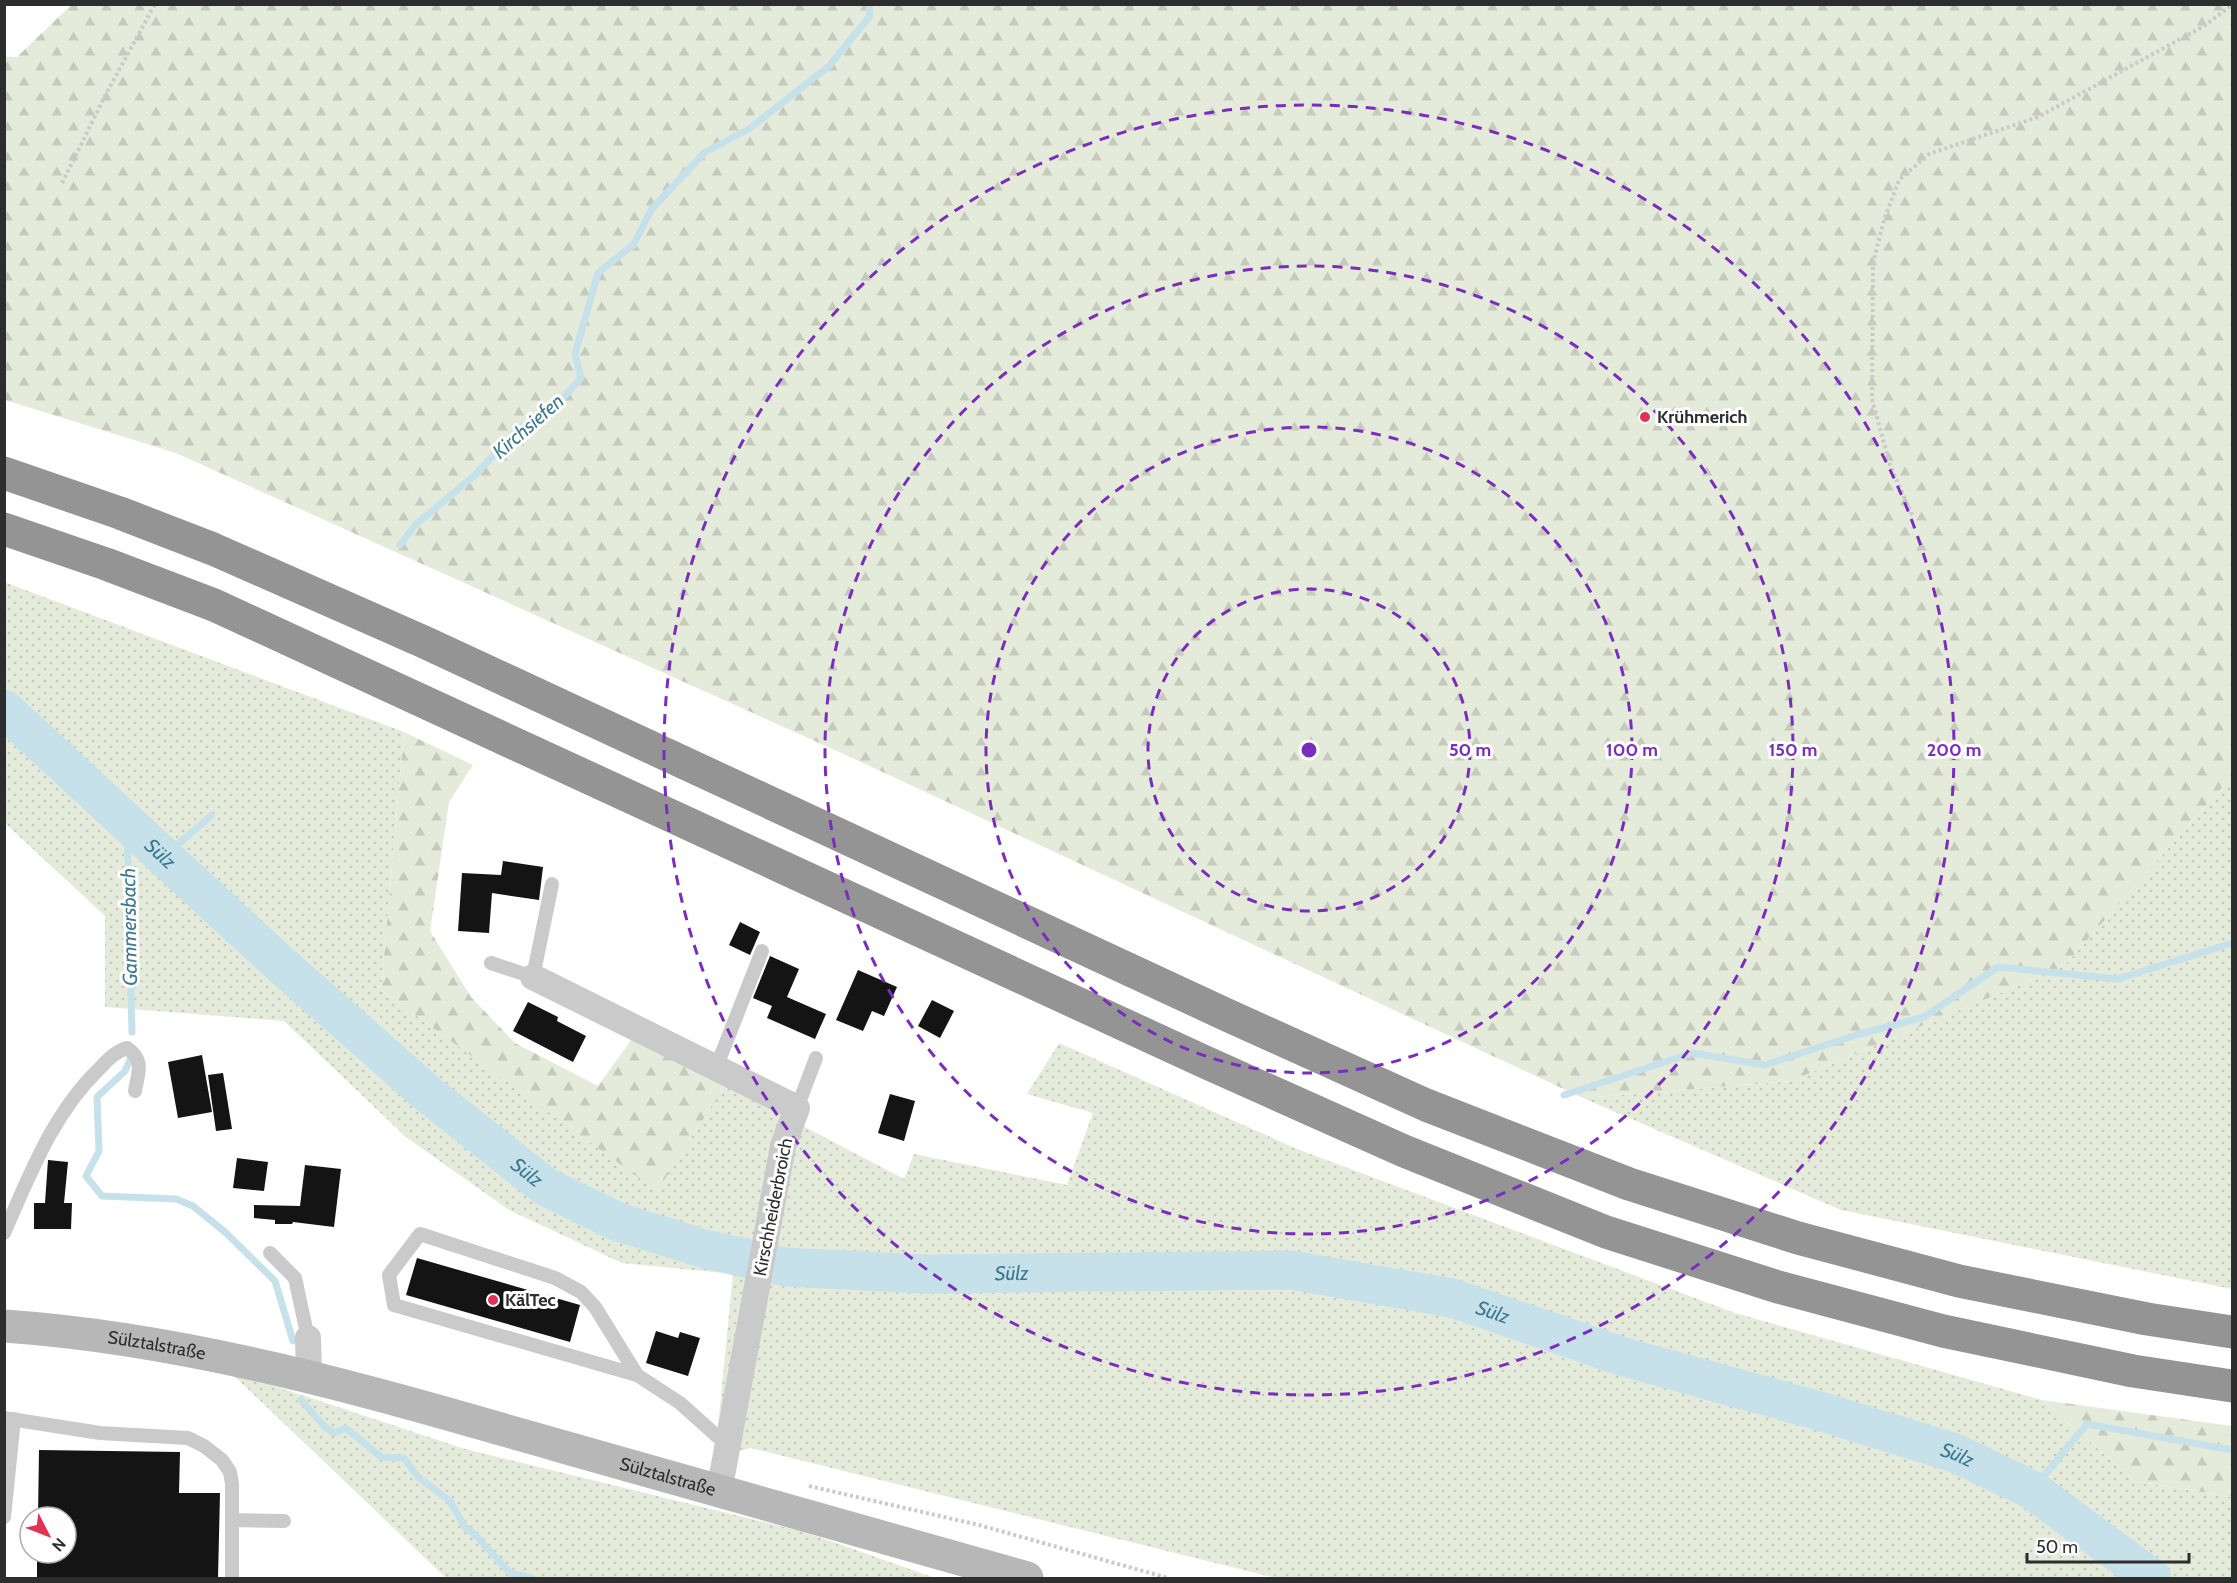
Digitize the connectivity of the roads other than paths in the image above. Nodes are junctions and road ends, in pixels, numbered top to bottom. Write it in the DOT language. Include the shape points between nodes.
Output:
graph roads {
  1 [pos="4,473"];
  2 [pos="4,529"];
  3 [pos="552,884"];
  4 [pos="762,951"];
  5 [pos="491,963"];
  6 [pos="533,977"];
  7 [pos="816,1058"];
  8 [pos="716,1068"];
  9 [pos="135,1092"];
  10 [pos="797,1108"];
  11 [pos="4,1233"];
  12 [pos="270,1253"];
  13 [pos="4,1326"];
  14 [pos="2232,1332"];
  15 [pos="308,1338"];
  16 [pos="637,1375"];
  17 [pos="309,1376"];
  18 [pos="2232,1386"];
  19 [pos="9,1418"];
  20 [pos="728,1446"];
  21 [pos="719,1492"];
  22 [pos="4,1517"];
  23 [pos="232,1520"];
  24 [pos="284,1521"];
  25 [pos="232,1578"];
  26 [pos="1027,1578"];
  1 -- 14 [label="highway" via="223,553 1426,1105 1629,1185 1798,1238 1959,1281"];
  2 -- 18 [label="highway" via="214,605 1205,1062 1404,1151 1606,1232 1778,1287 1942,1331 2133,1371"];
  3 -- 6 [label="lane"];
  4 -- 8 [label="lane"];
  5 -- 6 [label="lane"];
  6 -- 8 [label="street"];
  7 -- 10 [label="lane"];
  8 -- 10 [label="street"];
  9 -- 11 [label="lane" via="139,1061 127,1048 118,1051 83,1085 54,1125"];
  10 -- 20 [label="street, Kirschheiderbroich" via="783,1146"];
  12 -- 15 [label="lane" via="295,1278"];
  13 -- 17 [label="main road, Sülztalstraße" via="119,1337"];
  15 -- 17 [label="street"];
  16 -- 16 [label="lane" via="393,1305 388,1275 420,1234 555,1278 581,1292 595,1307"];
  16 -- 20 [label="lane" via="680,1403"];
  17 -- 21 [label="main road, Sülztalstraße"];
  19 -- 22 [label="lane"];
  19 -- 23 [label="lane" via="100,1433 188,1437 213,1452 230,1472"];
  20 -- 21 [label="street, Kirschheiderbroich"];
  21 -- 26 [label="main road, Sülztalstraße"];
  23 -- 24 [label="lane"];
  23 -- 25 [label="lane"];
}
